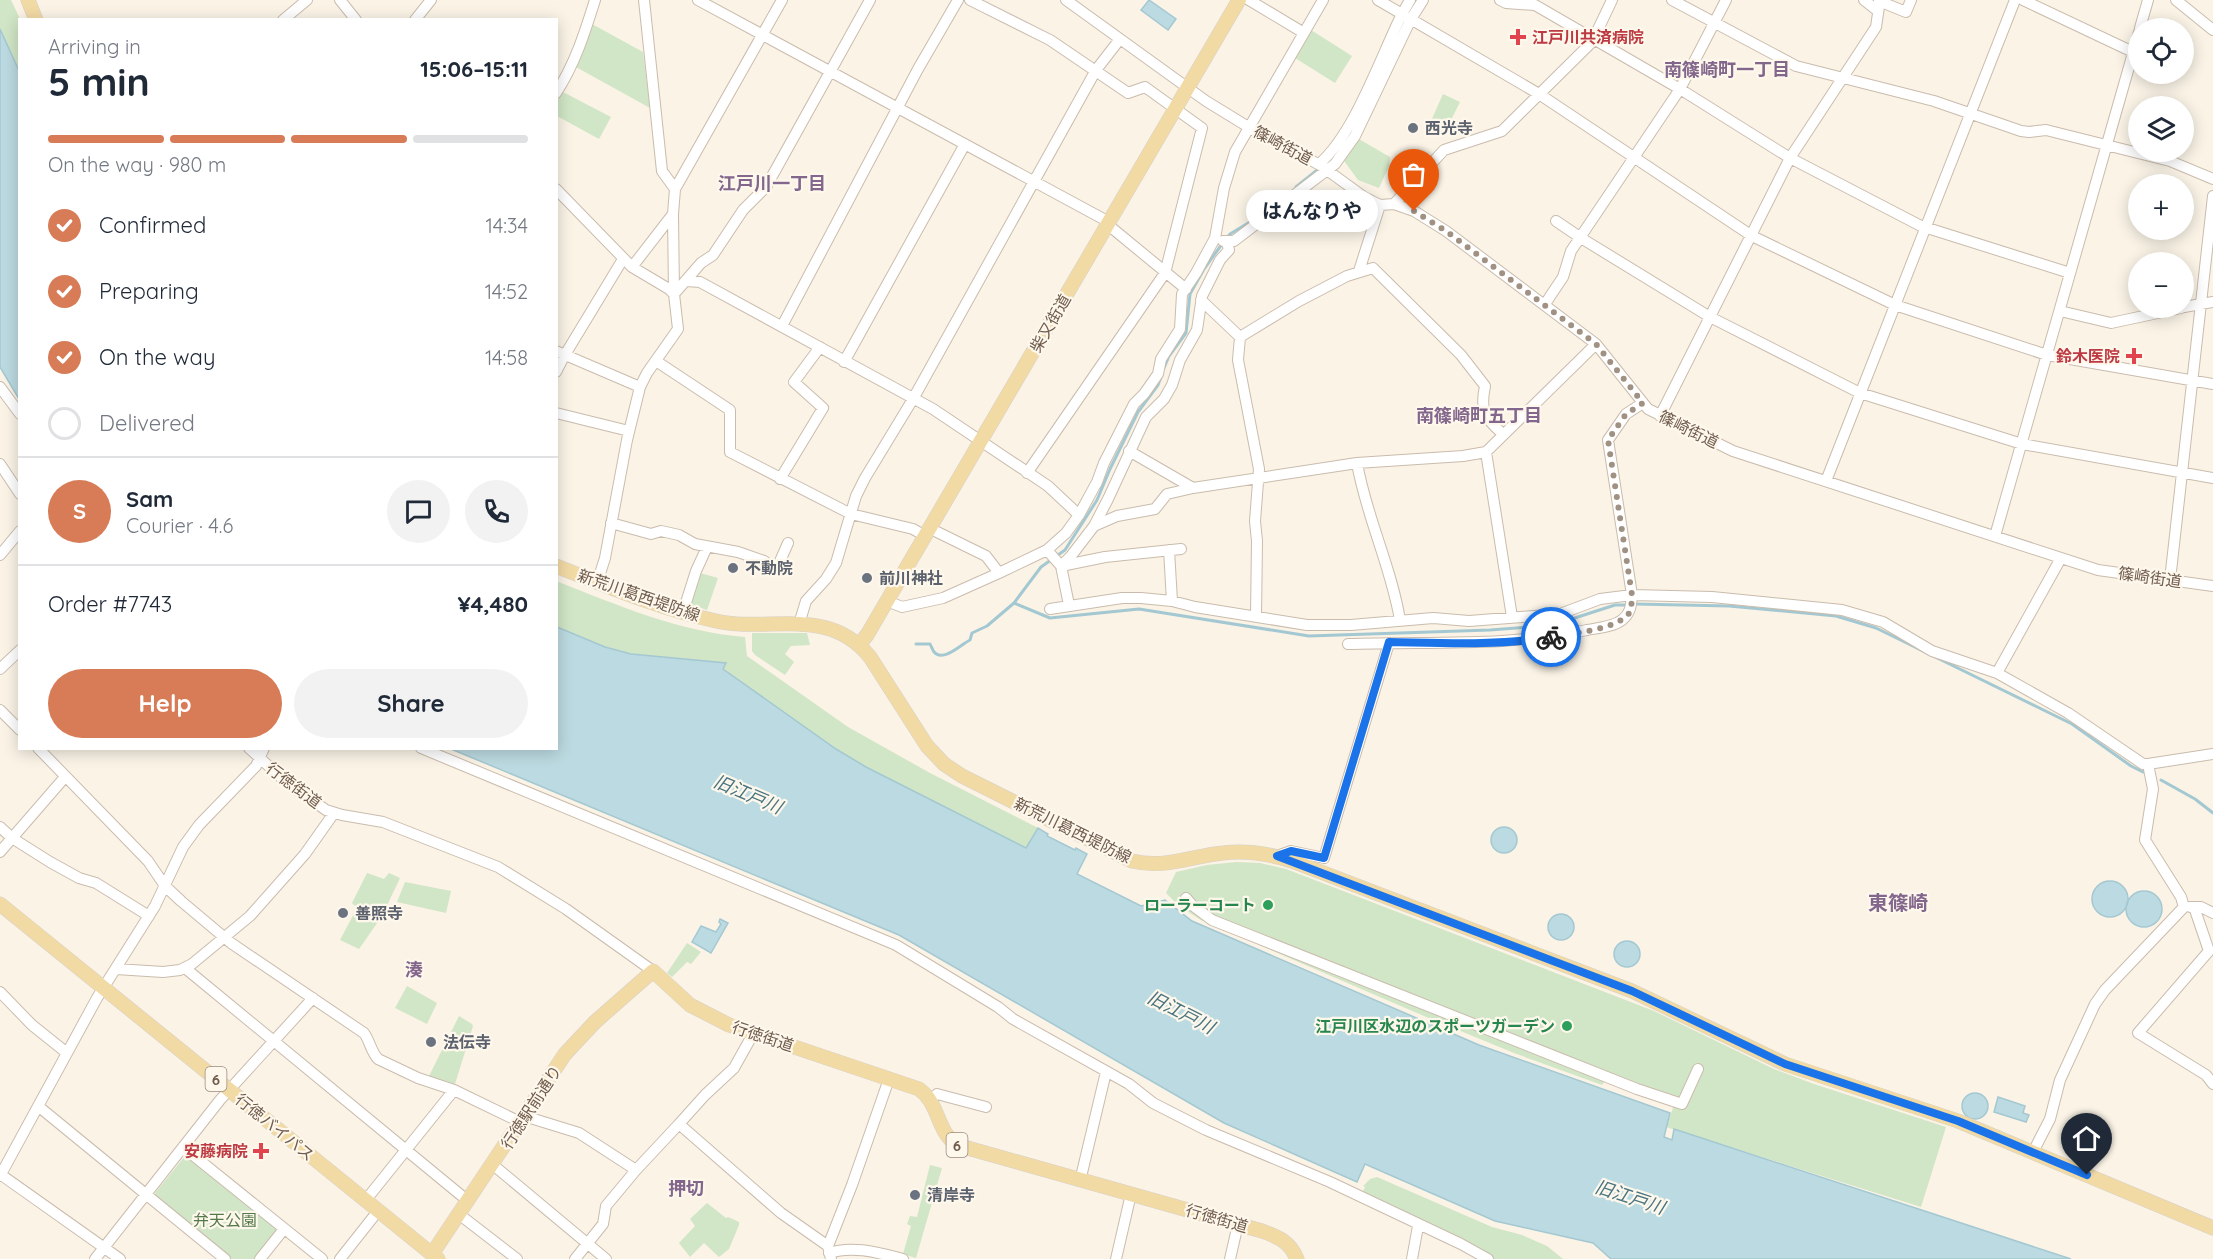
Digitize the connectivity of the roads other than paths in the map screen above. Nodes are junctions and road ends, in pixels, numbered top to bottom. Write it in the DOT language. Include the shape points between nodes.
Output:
graph roads {
  1 [pos="28,0"];
  2 [pos="307,0"];
  3 [pos="340,0"];
  4 [pos="431,0"];
  5 [pos="595,0"];
  6 [pos="644,0"];
  7 [pos="698,0"];
  8 [pos="782,0"];
  9 [pos="870,0"];
  10 [pos="958,0"];
  11 [pos="970,0"];
  12 [pos="1066,0"];
  13 [pos="1239,0"];
  14 [pos="1249,0"];
  15 [pos="1323,0"];
  16 [pos="1378,0"];
  17 [pos="1410,0"];
  18 [pos="1423,0"];
  19 [pos="1500,0"];
  20 [pos="1612,0"];
  21 [pos="1672,0"];
  22 [pos="1726,0"];
  23 [pos="1864,0"];
  24 [pos="1911,0"];
  25 [pos="2015,0"];
  26 [pos="2023,0"];
  27 [pos="2148,0"];
  28 [pos="2176,0"];
  29 [pos="1879,4"];
  30 [pos="1406,17"];
  31 [pos="35,18"];
  32 [pos="285,18"];
  33 [pos="354,18"];
  34 [pos="417,18"];
  35 [pos="2143,18"];
  36 [pos="1715,22"];
  37 [pos="2213,30"];
  38 [pos="1304,33"];
  39 [pos="763,35"];
  40 [pos="1120,39"];
  41 [pos="1594,39"];
  42 [pos="2128,50"];
  43 [pos="2128,69"];
  44 [pos="1096,70"];
  45 [pos="831,71"];
  46 [pos="1842,77"];
  47 [pos="1187,88"];
  48 [pos="1680,89"];
  49 [pos="558,90"];
  50 [pos="1539,94"];
  51 [pos="898,108"];
  52 [pos="1175,110"];
  53 [pos="1970,112"];
  54 [pos="1250,128"];
  55 [pos="964,144"];
  56 [pos="2106,146"];
  57 [pos="1790,158"];
  58 [pos="1634,159"];
  59 [pos="1322,167"];
  60 [pos="2213,179"];
  61 [pos="1034,181"];
  62 [pos="675,189"];
  63 [pos="558,191"];
  64 [pos="2213,196"];
  65 [pos="1394,204"];
  66 [pos="1380,205"];
  67 [pos="673,214"];
  68 [pos="1556,221"];
  69 [pos="1108,223"];
  70 [pos="1925,227"];
  71 [pos="1752,236"];
  72 [pos="1215,238"];
  73 [pos="1581,238"];
  74 [pos="1227,242"];
  75 [pos="623,259"];
  76 [pos="632,267"];
  77 [pos="1359,271"];
  78 [pos="1165,273"];
  79 [pos="2070,273"];
  80 [pos="687,281"];
  81 [pos="1186,289"];
  82 [pos="674,294"];
  83 [pos="1201,300"];
  84 [pos="2213,302"];
  85 [pos="2200,303"];
  86 [pos="1545,304"];
  87 [pos="2194,304"];
  88 [pos="1895,305"];
  89 [pos="2060,311"];
  90 [pos="1710,316"];
  91 [pos="2133,318"];
  92 [pos="782,326"];
  93 [pos="1240,337"];
  94 [pos="1596,344"];
  95 [pos="820,347"];
  96 [pos="561,352"];
  97 [pos="2047,355"];
  98 [pos="656,361"];
  99 [pos="844,362"];
  100 [pos="2192,380"];
  101 [pos="2213,384"];
  102 [pos="0,387"];
  103 [pos="640,387"];
  104 [pos="1860,393"];
  105 [pos="913,399"];
  106 [pos="1643,403"];
  107 [pos="18,411"];
  108 [pos="558,413"];
  109 [pos="1660,416"];
  110 [pos="629,431"];
  111 [pos="1503,434"];
  112 [pos="979,441"];
  113 [pos="2022,444"];
  114 [pos="1130,451"];
  115 [pos="1485,452"];
  116 [pos="1357,463"];
  117 [pos="0,465"];
  118 [pos="1027,473"];
  119 [pos="2181,473"];
  120 [pos="1258,478"];
  121 [pos="2213,478"];
  122 [pos="780,479"];
  123 [pos="1826,481"];
  124 [pos="1192,488"];
  125 [pos="18,491"];
  126 [pos="851,514"];
  127 [pos="1079,515"];
  128 [pos="610,523"];
  129 [pos="1094,526"];
  130 [pos="927,532"];
  131 [pos="18,533"];
  132 [pos="1995,536"];
  133 [pos="789,543"];
  134 [pos="707,547"];
  135 [pos="1181,549"];
  136 [pos="1047,550"];
  137 [pos="1169,550"];
  138 [pos="0,555"];
  139 [pos="2061,558"];
  140 [pos="1061,566"];
  141 [pos="558,567"];
  142 [pos="999,573"];
  143 [pos="2170,580"];
  144 [pos="597,583"];
  145 [pos="2213,586"];
  146 [pos="1632,595"];
  147 [pos="887,601"];
  148 [pos="1172,601"];
  149 [pos="1069,606"];
  150 [pos="1050,609"];
  151 [pos="683,612"];
  152 [pos="1256,616"];
  153 [pos="1512,616"];
  154 [pos="1400,620"];
  155 [pos="799,624"];
  156 [pos="1389,642"];
  157 [pos="1348,644"];
  158 [pos="859,645"];
  159 [pos="18,652"];
  160 [pos="0,669"];
  161 [pos="1997,674"];
  162 [pos="0,710"];
  163 [pos="18,728"];
  164 [pos="40,750"];
  165 [pos="426,750"];
  166 [pos="262,754"];
  167 [pos="2213,754"];
  168 [pos="2148,764"];
  169 [pos="66,777"];
  170 [pos="334,813"];
  171 [pos="0,827"];
  172 [pos="12,838"];
  173 [pos="0,852"];
  174 [pos="1277,856"];
  175 [pos="165,886"];
  176 [pos="1186,897"];
  177 [pos="0,904"];
  178 [pos="2189,907"];
  179 [pos="2213,913"];
  180 [pos="149,916"];
  181 [pos="224,937"];
  182 [pos="184,968"];
  183 [pos="116,969"];
  184 [pos="653,971"];
  185 [pos="104,989"];
  186 [pos="0,992"];
  187 [pos="313,998"];
  188 [pos="753,1034"];
  189 [pos="274,1041"];
  190 [pos="67,1053"];
  191 [pos="1698,1069"];
  192 [pos="1106,1072"];
  193 [pos="2211,1075"];
  194 [pos="889,1079"];
  195 [pos="229,1090"];
  196 [pos="454,1090"];
  197 [pos="930,1100"];
  198 [pos="38,1106"];
  199 [pos="986,1107"];
  200 [pos="522,1119"];
  201 [pos="679,1124"];
  202 [pos="183,1147"];
  203 [pos="406,1150"];
  204 [pos="2033,1152"];
  205 [pos="492,1164"];
  206 [pos="636,1170"];
  207 [pos="0,1175"];
  208 [pos="1080,1181"];
  209 [pos="146,1194"];
  210 [pos="1131,1194"];
  211 [pos="365,1201"];
  212 [pos="468,1201"];
  213 [pos="378,1211"];
  214 [pos="460,1215"];
  215 [pos="1238,1224"];
  216 [pos="1418,1226"];
  217 [pos="2213,1228"];
  218 [pos="284,1229"];
  219 [pos="588,1244"];
  220 [pos="104,1248"];
  221 [pos="830,1253"];
  222 [pos="433,1257"];
  223 [pos="95,1259"];
  224 [pos="120,1259"];
  225 [pos="225,1259"];
  226 [pos="260,1259"];
  227 [pos="322,1259"];
  228 [pos="340,1259"];
  229 [pos="516,1259"];
  230 [pos="575,1259"];
  231 [pos="606,1259"];
  232 [pos="903,1259"];
  233 [pos="1116,1259"];
  234 [pos="1230,1259"];
  235 [pos="1297,1259"];
  236 [pos="1412,1259"];
  237 [pos="1488,1259"];
  1 -- 31 [label="main road"];
  2 -- 32 [label="street"];
  3 -- 33 [label="street"];
  4 -- 34 [label="street"];
  5 -- 49 [label="street" via="580,46"];
  6 -- 62 [label="street" via="662,171"];
  7 -- 39 [label="street"];
  8 -- 39 [label="street"];
  9 -- 45 [label="street"];
  10 -- 51 [label="street"];
  11 -- 44 [label="street" via="1050,40"];
  12 -- 40 [label="street, 篠崎街道"];
  13 -- 47 [label="main road, 柴又街道"];
  14 -- 38 [label="street"];
  15 -- 38 [label="street"];
  16 -- 30 [label="street"];
  17 -- 30 [label="street"];
  18 -- 30 [label="street"];
  19 -- 41 [label="street" via="1535,4"];
  20 -- 41 [label="street"];
  21 -- 36 [label="street"];
  22 -- 36 [label="street"];
  23 -- 29 [label="street"];
  24 -- 29 [label="street" via="1906,12"];
  25 -- 53 [label="street"];
  26 -- 42 [label="street"];
  27 -- 35 [label="street"];
  28 -- 37 [label="street"];
  29 -- 46 [label="street" via="1876,27"];
  30 -- 50 [label="street"];
  30 -- 59 [label="street" via="1347,129"];
  36 -- 46 [label="street" via="1796,66"];
  36 -- 48 [label="street"];
  38 -- 54 [label="street"];
  39 -- 45 [label="street"];
  39 -- 62 [label="street"];
  40 -- 44 [label="street"];
  40 -- 47 [label="street, 篠崎街道"];
  41 -- 48 [label="street"];
  41 -- 50 [label="street"];
  43 -- 56 [label="street"];
  44 -- 52 [label="street" via="1128,93 1145,87"];
  44 -- 61 [label="street"];
  45 -- 51 [label="street"];
  45 -- 80 [label="street" via="766,187"];
  46 -- 53 [label="street"];
  46 -- 57 [label="street"];
  47 -- 52 [label="main road, 柴又街道"];
  47 -- 54 [label="street, 篠崎街道"];
  48 -- 57 [label="street"];
  48 -- 58 [label="street"];
  50 -- 58 [label="street"];
  50 -- 65 [label="street" via="1503,131 1444,150"];
  51 -- 55 [label="street"];
  51 -- 92 [label="street"];
  52 -- 69 [label="main road, 柴又街道"];
  52 -- 78 [label="street" via="1202,128"];
  53 -- 56 [label="street" via="2021,131 2046,130"];
  53 -- 70 [label="street"];
  54 -- 59 [label="street, 篠崎街道"];
  54 -- 72 [label="street" via="1235,153"];
  55 -- 61 [label="street"];
  55 -- 99 [label="street"];
  56 -- 60 [label="street" via="2170,161"];
  56 -- 79 [label="street"];
  57 -- 70 [label="street"];
  57 -- 71 [label="street"];
  58 -- 71 [label="street"];
  58 -- 73 [label="street"];
  59 -- 66 [label="street, 篠崎街道"];
  59 -- 74 [label="street" via="1268,216"];
  61 -- 69 [label="street"];
  61 -- 105 [label="street"];
  62 -- 67 [label="street"];
  63 -- 75 [label="street"];
  64 -- 85 [label="street"];
  65 -- 66 [label="street, 篠崎街道"];
  65 -- 86 [label="street, 篠崎街道" via="1414,211 1446,231"];
  66 -- 77 [label="street"];
  67 -- 76 [label="street"];
  67 -- 82 [label="street"];
  68 -- 73 [label="street"];
  69 -- 78 [label="street"];
  69 -- 112 [label="main road, 柴又街道"];
  70 -- 79 [label="street"];
  70 -- 88 [label="street"];
  71 -- 88 [label="street"];
  71 -- 90 [label="street"];
  72 -- 74 [label="street"];
  72 -- 81 [label="street"];
  73 -- 86 [label="street"];
  73 -- 90 [label="street"];
  74 -- 83 [label="street" via="1229,250"];
  75 -- 76 [label="street"];
  75 -- 96 [label="street"];
  76 -- 82 [label="street"];
  77 -- 93 [label="street"];
  77 -- 111 [label="street" via="1372,268 1461,355 1485,386 1481,405 1490,423"];
  78 -- 81 [label="street"];
  78 -- 118 [label="street"];
  79 -- 89 [label="street"];
  80 -- 82 [label="street"];
  80 -- 92 [label="street" via="700,282"];
  81 -- 127 [label="street" via="1182,294 1180,329 1161,359 1158,374 1134,404"];
  82 -- 98 [label="street" via="678,328"];
  83 -- 93 [label="street"];
  83 -- 114 [label="street" via="1197,330 1180,360 1172,385 1146,417"];
  84 -- 85 [label="street"];
  85 -- 87 [label="street"];
  85 -- 100 [label="street"];
  86 -- 94 [label="street, 篠崎街道"];
  88 -- 97 [label="street"];
  88 -- 104 [label="street"];
  89 -- 91 [label="street" via="2111,323"];
  89 -- 97 [label="street"];
  90 -- 104 [label="street"];
  90 -- 109 [label="street"];
  92 -- 95 [label="street"];
  93 -- 120 [label="street" via="1238,360"];
  94 -- 106 [label="street, 篠崎街道"];
  94 -- 111 [label="street"];
  95 -- 99 [label="street"];
  95 -- 122 [label="street" via="794,382 823,408"];
  96 -- 103 [label="street"];
  97 -- 100 [label="street"];
  97 -- 113 [label="street"];
  98 -- 103 [label="street"];
  98 -- 122 [label="street" via="730,410 730,452"];
  99 -- 105 [label="street"];
  100 -- 101 [label="street"];
  100 -- 119 [label="street"];
  102 -- 107 [label="street"];
  103 -- 110 [label="street"];
  104 -- 113 [label="street"];
  104 -- 123 [label="street"];
  105 -- 112 [label="street"];
  105 -- 126 [label="street" via="865,478"];
  106 -- 109 [label="street, 篠崎街道"];
  106 -- 146 [label="street" via="1626,414 1608,440"];
  108 -- 110 [label="street"];
  109 -- 123 [label="street, 篠崎街道" via="1733,450"];
  110 -- 128 [label="street"];
  111 -- 115 [label="street"];
  112 -- 118 [label="street"];
  112 -- 130 [label="main road, 柴又街道"];
  113 -- 119 [label="street"];
  113 -- 132 [label="street"];
  114 -- 124 [label="street"];
  114 -- 129 [label="street"];
  115 -- 116 [label="street"];
  115 -- 153 [label="street"];
  116 -- 120 [label="street"];
  116 -- 154 [label="street"];
  117 -- 125 [label="street"];
  118 -- 127 [label="street" via="1048,486"];
  119 -- 121 [label="street"];
  119 -- 143 [label="street"];
  120 -- 124 [label="street"];
  120 -- 152 [label="street"];
  122 -- 126 [label="street"];
  123 -- 132 [label="street, 篠崎街道"];
  124 -- 129 [label="street" via="1167,494 1155,509 1117,516"];
  126 -- 130 [label="street"];
  126 -- 155 [label="street" via="836,563 806,601"];
  127 -- 136 [label="street"];
  128 -- 134 [label="street" via="651,534 661,531 679,535"];
  128 -- 144 [label="street"];
  129 -- 140 [label="street"];
  130 -- 142 [label="street" via="986,556"];
  130 -- 147 [label="main road, 柴又街道"];
  131 -- 138 [label="street"];
  132 -- 139 [label="street, 篠崎街道"];
  133 -- 134 [label="street" via="777,568 738,552"];
  134 -- 151 [label="street"];
  135 -- 137 [label="street"];
  136 -- 140 [label="street"];
  136 -- 142 [label="street"];
  137 -- 140 [label="street"];
  137 -- 148 [label="street"];
  139 -- 143 [label="street, 篠崎街道" via="2098,570"];
  139 -- 161 [label="street"];
  140 -- 149 [label="street"];
  141 -- 144 [label="main road, 新荒川葛西堤防線"];
  142 -- 147 [label="street" via="943,598 903,607"];
  143 -- 145 [label="street, 篠崎街道"];
  144 -- 151 [label="main road, 新荒川葛西堤防線"];
  146 -- 153 [label="street" via="1600,599 1560,614"];
  146 -- 156 [label="street" via="1630,610 1621,621 1572,633 1478,643"];
  146 -- 161 [label="street" via="1712,597 1842,610 1883,622 1932,651"];
  147 -- 158 [label="main road, 柴又街道"];
  148 -- 149 [label="street" via="1122,598"];
  148 -- 152 [label="street"];
  149 -- 150 [label="street"];
  151 -- 155 [label="main road, 新荒川葛西堤防線" via="725,622"];
  152 -- 154 [label="street" via="1307,625"];
  153 -- 154 [label="street" via="1469,621"];
  155 -- 158 [label="main road, 新荒川葛西堤防線" via="825,626"];
  156 -- 157 [label="street"];
  156 -- 174 [label="street" via="1324,858 1291,851"];
  158 -- 174 [label="main road, 新荒川葛西堤防線" via="927,746 962,776 1132,861 1160,865 1232,852"];
  159 -- 160 [label="street"];
  161 -- 168 [label="street"];
  162 -- 163 [label="street"];
  164 -- 169 [label="street"];
  165 -- 192 [label="street" via="896,945"];
  166 -- 170 [label="street, 行徳街道" via="297,791"];
  166 -- 175 [label="street" via="256,766 190,836"];
  167 -- 168 [label="street"];
  168 -- 178 [label="street" via="2153,789 2145,840"];
  169 -- 172 [label="street"];
  169 -- 175 [label="street" via="148,861"];
  170 -- 181 [label="street" via="266,898"];
  170 -- 184 [label="street, 行徳街道" via="384,823 498,867 566,909"];
  171 -- 172 [label="street"];
  172 -- 173 [label="street"];
  172 -- 180 [label="street"];
  174 -- 204 [label="main road, 新荒川葛西堤防線" via="1632,991 1785,1064 1958,1121"];
  175 -- 180 [label="street"];
  175 -- 181 [label="street"];
  176 -- 191 [label="street" via="1212,920 1682,1104"];
  177 -- 185 [label="main road, 行徳バイパス / 6"];
  178 -- 179 [label="street"];
  178 -- 193 [label="street" via="2209,951 2138,1033"];
  178 -- 204 [label="street" via="2095,1004"];
  180 -- 183 [label="street"];
  181 -- 182 [label="street"];
  181 -- 187 [label="street"];
  182 -- 183 [label="street" via="163,972"];
  182 -- 189 [label="street"];
  183 -- 185 [label="street"];
  184 -- 188 [label="main road, 行徳街道" via="690,1005"];
  184 -- 200 [label="main road, 行徳駅前通り / 6" via="578,1040"];
  185 -- 190 [label="street"];
  185 -- 195 [label="main road, 行徳バイパス / 6"];
  186 -- 190 [label="street"];
  187 -- 189 [label="street"];
  187 -- 196 [label="street" via="364,1033 378,1059"];
  188 -- 194 [label="main road, 行徳街道"];
  188 -- 201 [label="street" via="734,1068"];
  189 -- 195 [label="street"];
  189 -- 203 [label="street"];
  190 -- 198 [label="street"];
  192 -- 208 [label="street"];
  192 -- 216 [label="street" via="1206,1130 1330,1182"];
  194 -- 197 [label="main road, 行徳街道" via="919,1089"];
  194 -- 221 [label="street"];
  195 -- 202 [label="street"];
  195 -- 211 [label="main road, 行徳バイパス / 6"];
  196 -- 200 [label="street"];
  196 -- 203 [label="street"];
  197 -- 199 [label="street" via="938,1094"];
  197 -- 208 [label="main road, 行徳街道 / 6" via="943,1132 957,1145"];
  198 -- 207 [label="street"];
  198 -- 209 [label="street"];
  200 -- 205 [label="main road, 行徳駅前通り / 6"];
  200 -- 206 [label="street" via="579,1133"];
  201 -- 206 [label="street"];
  201 -- 221 [label="street"];
  202 -- 209 [label="street"];
  202 -- 218 [label="street"];
  203 -- 211 [label="street"];
  203 -- 212 [label="street"];
  204 -- 217 [label="main road, 新荒川葛西堤防線"];
  205 -- 212 [label="main road, 行徳駅前通り / 6"];
  205 -- 219 [label="street"];
  206 -- 219 [label="street" via="606,1206 603,1224"];
  207 -- 220 [label="street"];
  208 -- 210 [label="main road, 行徳街道 / 6"];
  209 -- 220 [label="street"];
  209 -- 225 [label="street"];
  210 -- 215 [label="main road, 行徳街道 / 6"];
  210 -- 233 [label="street"];
  211 -- 213 [label="main road, 行徳バイパス / 6"];
  212 -- 214 [label="main road, 行徳駅前通り / 6"];
  213 -- 222 [label="main road, 行徳バイパス / 6"];
  213 -- 228 [label="street"];
  214 -- 222 [label="main road, 行徳駅前通り / 6"];
  214 -- 229 [label="street"];
  215 -- 234 [label="street"];
  215 -- 235 [label="main road, 行徳街道 / 6" via="1278,1237 1290,1245"];
  216 -- 236 [label="street"];
  216 -- 237 [label="street"];
  218 -- 226 [label="street"];
  218 -- 227 [label="street"];
  219 -- 230 [label="street"];
  219 -- 231 [label="street"];
  220 -- 223 [label="street"];
  220 -- 224 [label="street"];
  221 -- 232 [label="street" via="842,1249"];
}
